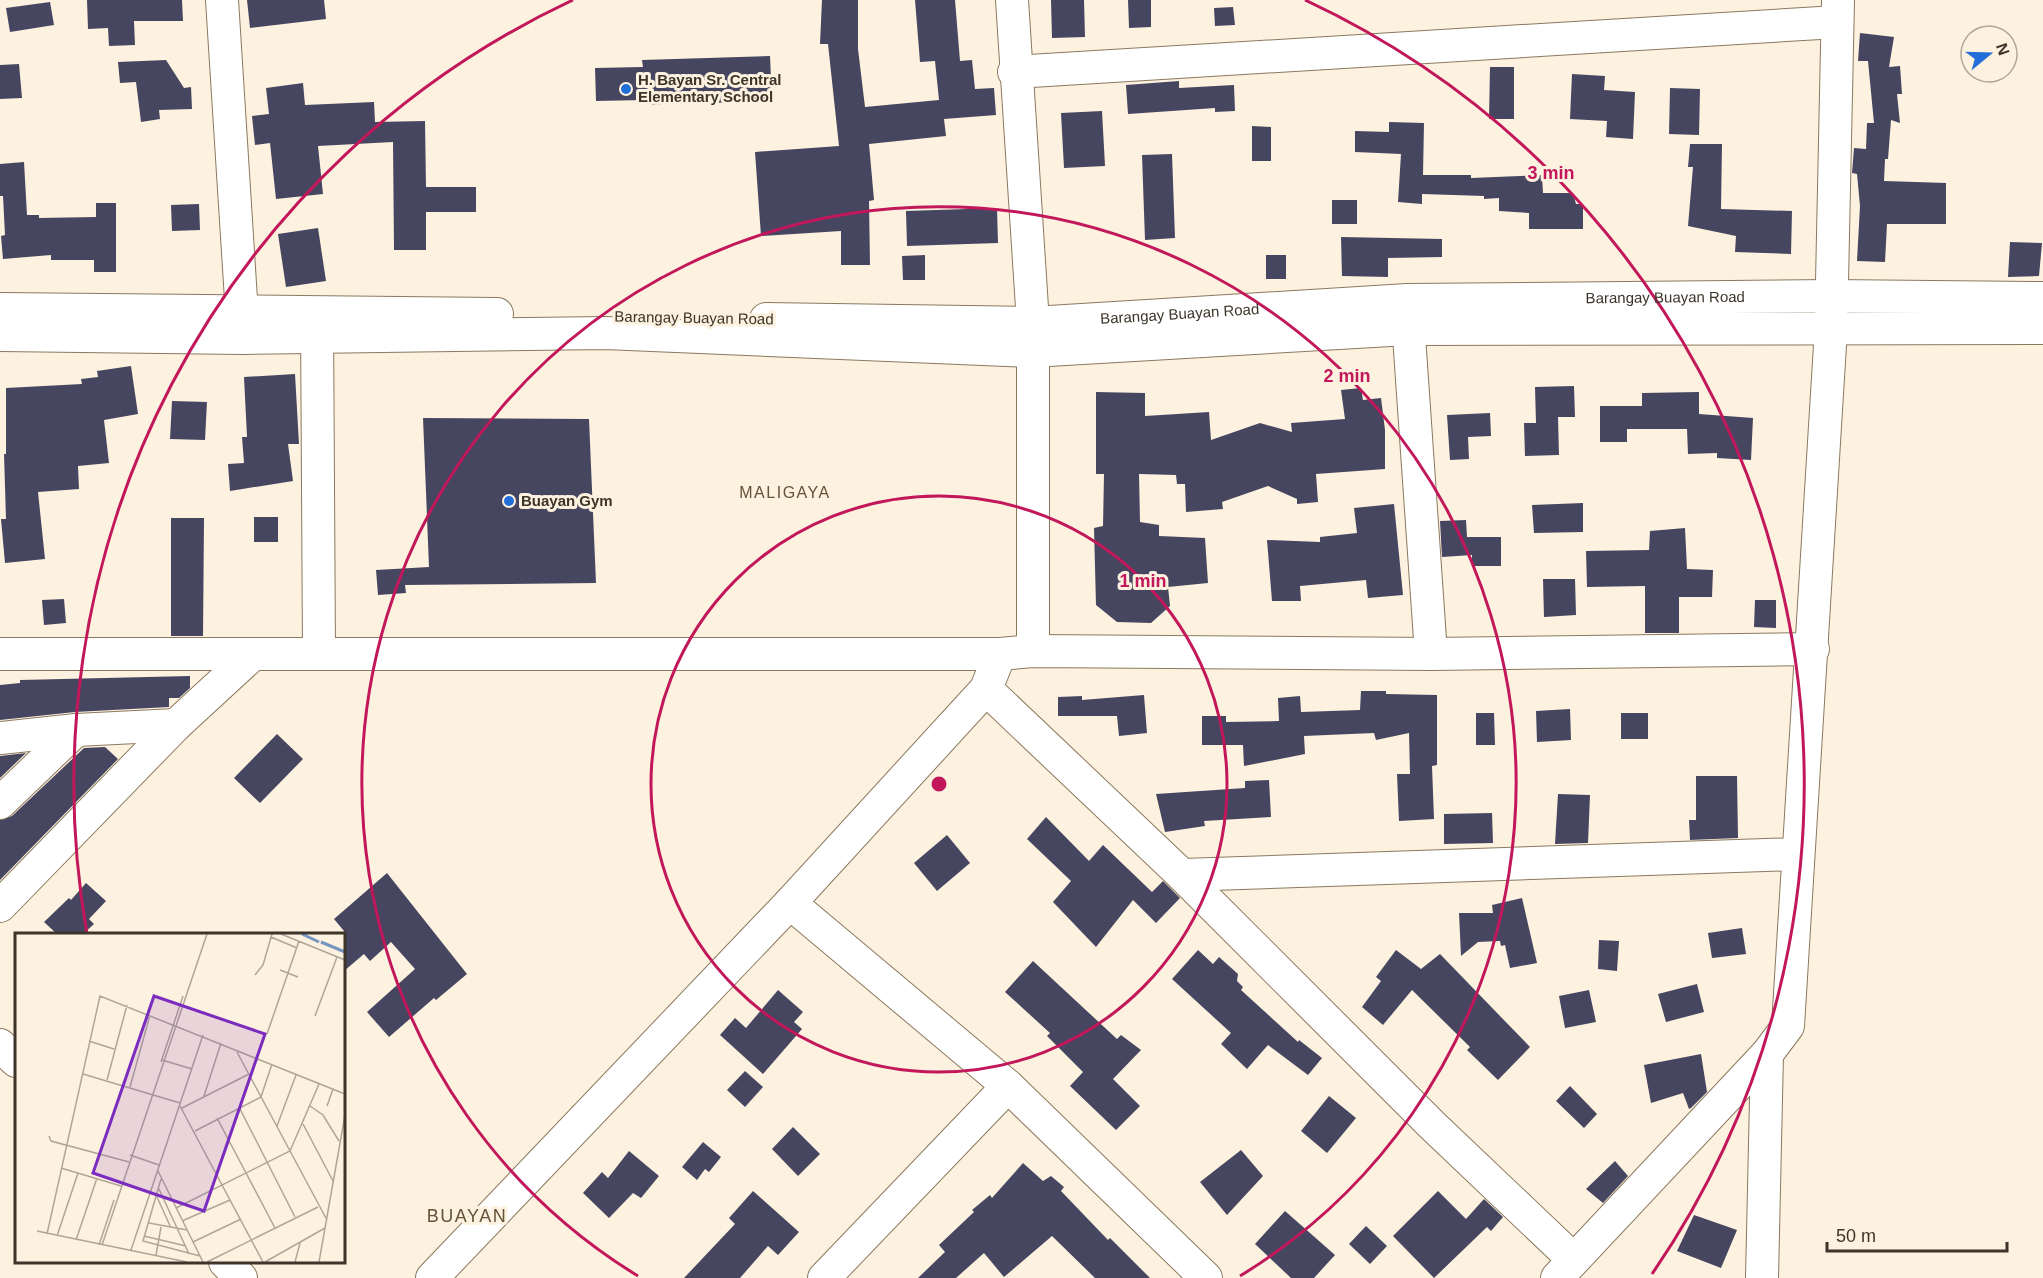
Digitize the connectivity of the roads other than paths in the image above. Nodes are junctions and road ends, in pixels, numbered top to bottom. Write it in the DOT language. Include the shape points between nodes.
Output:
graph roads {
  1 [pos="222,0"];
  2 [pos="1011,0"];
  3 [pos="1838,11"];
  4 [pos="1014,72"];
  5 [pos="1832,296"];
  6 [pos="2043,298"];
  7 [pos="0,309"];
  8 [pos="1407,314"];
  9 [pos="317,324"];
  10 [pos="242,325"];
  11 [pos="2043,327"];
  12 [pos="1831,329"];
  13 [pos="0,335"];
  14 [pos="1032,337"];
  15 [pos="1813,649"];
  16 [pos="1033,651"];
  17 [pos="0,654"];
  18 [pos="319,654"];
  19 [pos="1000,654"];
  20 [pos="1431,654"];
  21 [pos="252,655"];
  22 [pos="986,689"];
  23 [pos="176,726"];
  24 [pos="76,730"];
  25 [pos="0,738"];
  26 [pos="0,803"];
  27 [pos="1798,854"];
  28 [pos="1182,875"];
  29 [pos="790,903"];
  30 [pos="0,906"];
  31 [pos="0,1046"];
  32 [pos="1767,1054"];
  33 [pos="15,1060"];
  34 [pos="1008,1086"];
  35 [pos="226,1263"];
  36 [pos="1565,1269"];
  37 [pos="1201,1276"];
  38 [pos="241,1278"];
  39 [pos="432,1278"];
  40 [pos="824,1278"];
  41 [pos="1762,1278"];
  1 -- 10 [label="street"];
  2 -- 4 [label="street"];
  3 -- 4 [label="street"];
  3 -- 5 [label="street"];
  4 -- 14 [label="street"];
  5 -- 6 [label="street, Barangay Buayan Road"];
  5 -- 8 [label="street, Barangay Buayan Road"];
  5 -- 12 [label="street"];
  7 -- 10 [label="street"];
  8 -- 12 [label="street"];
  8 -- 14 [label="street, Barangay Buayan Road"];
  8 -- 20 [label="street"];
  9 -- 10 [label="street, Barangay Buayan Road"];
  9 -- 14 [label="street, Barangay Buayan Road"];
  9 -- 18 [label="street"];
  10 -- 13 [label="street"];
  11 -- 12 [label="street"];
  12 -- 15 [label="street"];
  14 -- 16 [label="street"];
  15 -- 20 [label="street"];
  15 -- 27 [label="street"];
  16 -- 19 [label="street"];
  16 -- 20 [label="street"];
  17 -- 21 [label="street"];
  18 -- 19 [label="street"];
  18 -- 21 [label="street"];
  19 -- 22 [label="street"];
  21 -- 23 [label="street"];
  22 -- 28 [label="street"];
  22 -- 29 [label="street"];
  23 -- 24 [label="street"];
  23 -- 30 [label="street"];
  24 -- 25 [label="street"];
  24 -- 26 [label="street"];
  27 -- 28 [label="street"];
  27 -- 32 [label="street" via="1788,1026"];
  28 -- 36 [label="street" via="1432,1125"];
  29 -- 34 [label="street"];
  29 -- 39 [label="street"];
  31 -- 33 [label="street"];
  32 -- 36 [label="street"];
  32 -- 41 [label="street"];
  34 -- 37 [label="street"];
  34 -- 40 [label="street"];
  35 -- 38 [label="street"];
}
